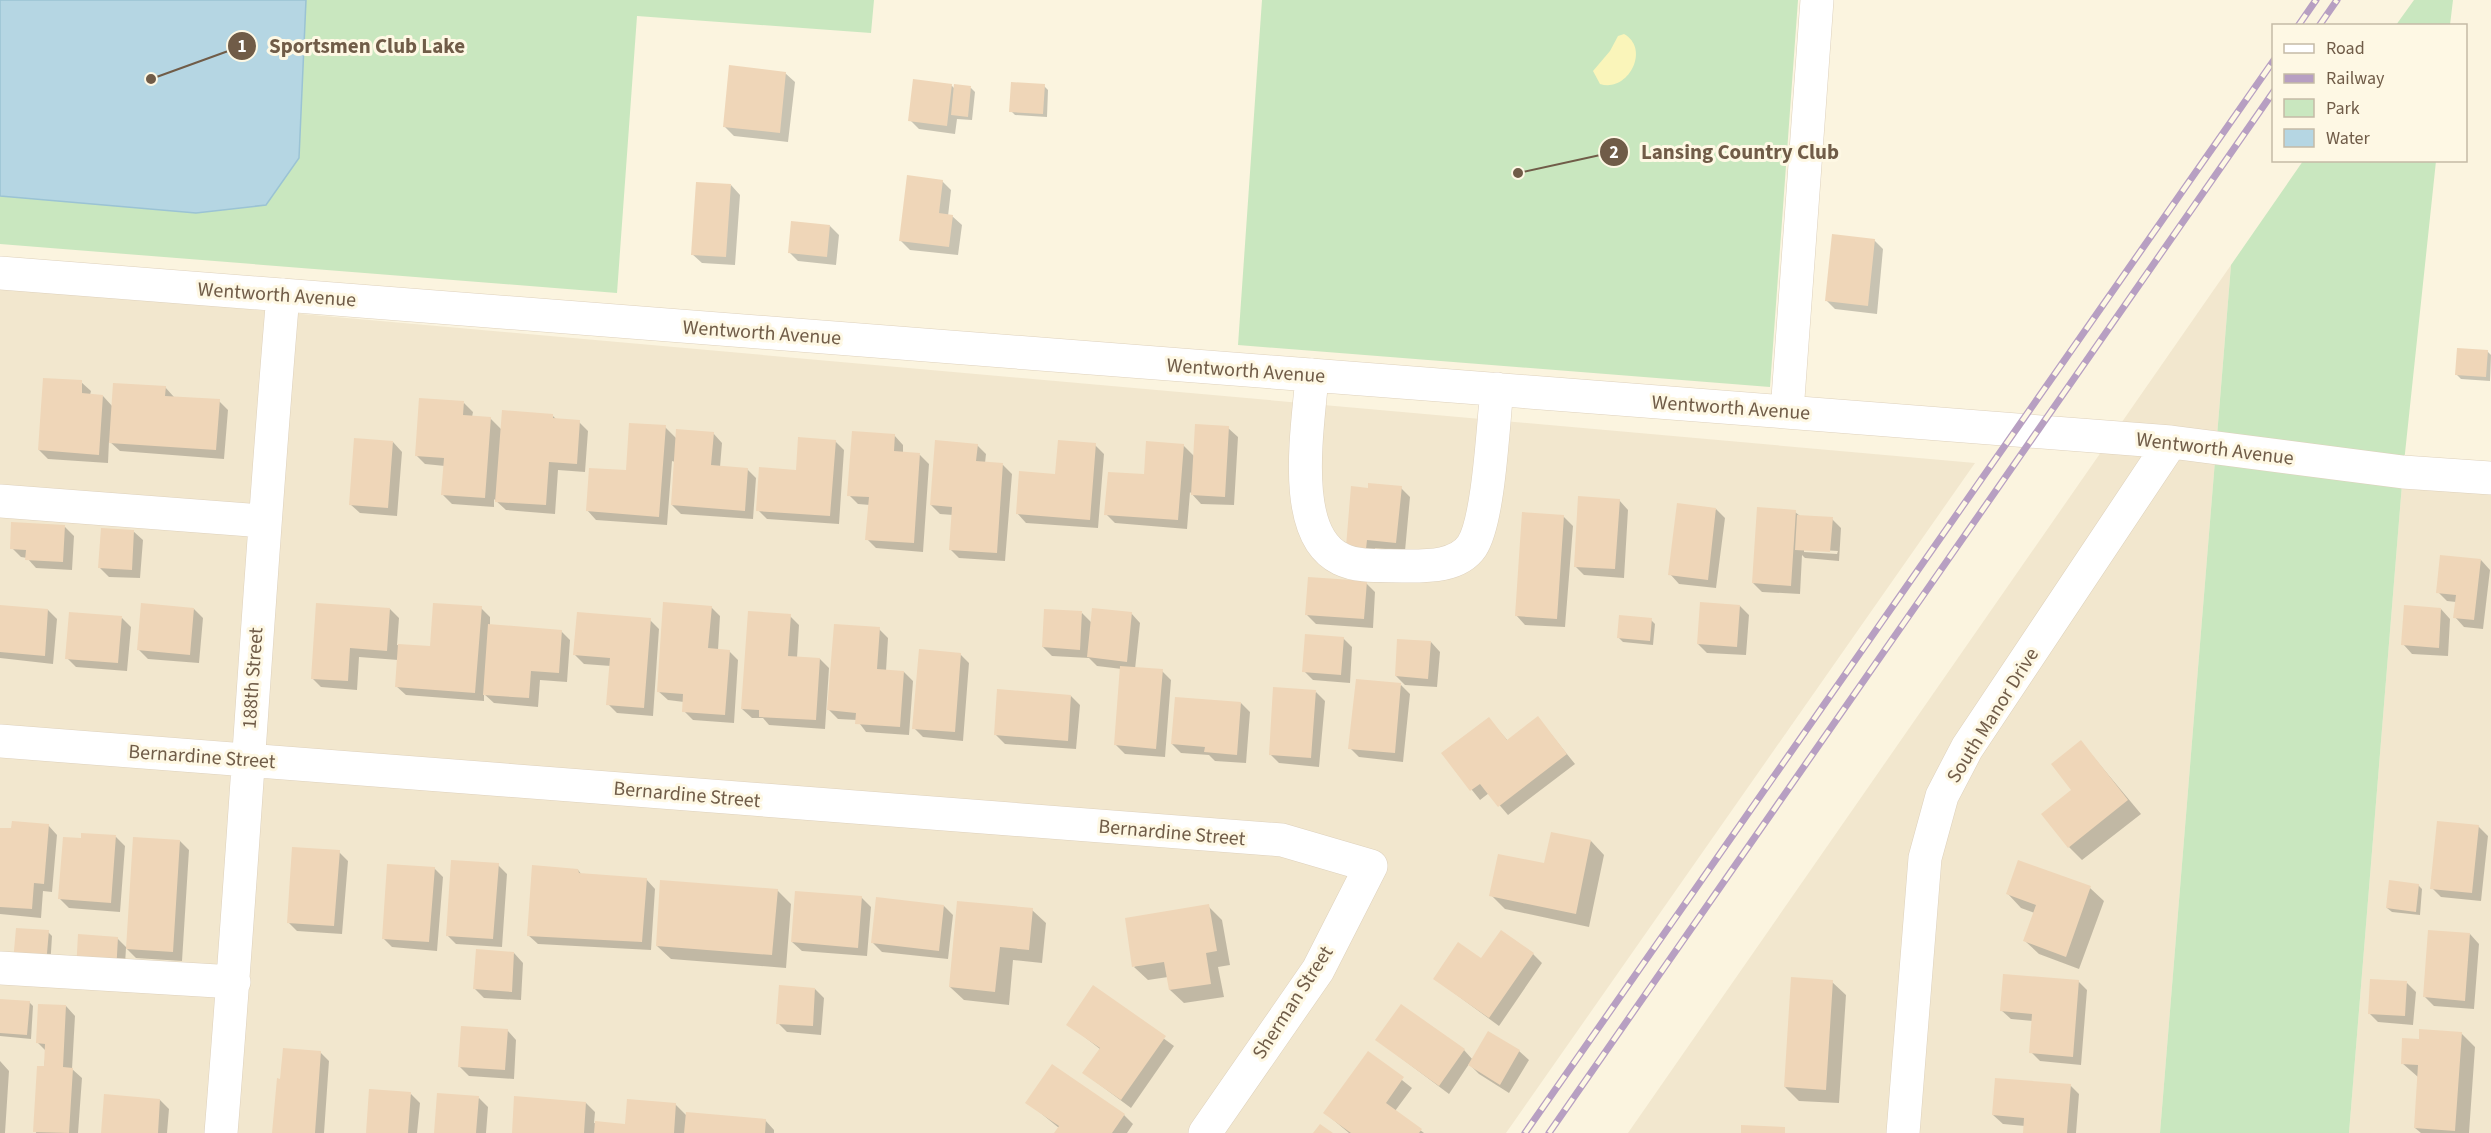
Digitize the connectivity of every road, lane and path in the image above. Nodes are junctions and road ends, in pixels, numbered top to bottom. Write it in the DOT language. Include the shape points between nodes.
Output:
graph roads {
  1 [pos="1817,0"];
  2 [pos="0,273"];
  3 [pos="283,295"];
  4 [pos="1312,375"];
  5 [pos="1497,389"];
  6 [pos="1787,412"];
  7 [pos="2171,442"];
  8 [pos="2491,478"];
  9 [pos="0,501"];
  10 [pos="263,522"];
  11 [pos="0,741"];
  12 [pos="247,759"];
  13 [pos="1371,866"];
  14 [pos="0,968"];
  15 [pos="234,982"];
  16 [pos="221,1133"];
  17 [pos="1205,1133"];
  18 [pos="1903,1133"];
  1 -- 6 [label="street"];
  2 -- 3 [label="street, Wentworth Avenue"];
  3 -- 4 [label="street, Wentworth Avenue"];
  3 -- 10 [label="street, 188th Street"];
  4 -- 5 [label="street, Wentworth Avenue"];
  4 -- 5 [label="street" via="1306,466 1308,508 1316,533 1328,550 1342,560 1367,564 1435,566 1472,548 1481,525"];
  5 -- 6 [label="street, Wentworth Avenue"];
  6 -- 7 [label="street, Wentworth Avenue"];
  7 -- 8 [label="street, Wentworth Avenue" via="2403,472"];
  7 -- 18 [label="street, South Manor Drive" via="1967,748 1942,796 1925,858"];
  9 -- 10 [label="street"];
  10 -- 12 [label="street, 188th Street"];
  11 -- 12 [label="street, Bernardine Street"];
  12 -- 13 [label="street, Bernardine Street" via="1282,840"];
  12 -- 15 [label="street, 188th Street"];
  13 -- 17 [label="street, Sherman Street" via="1317,970"];
  14 -- 15 [label="street"];
  15 -- 16 [label="street, 188th Street"];
}
